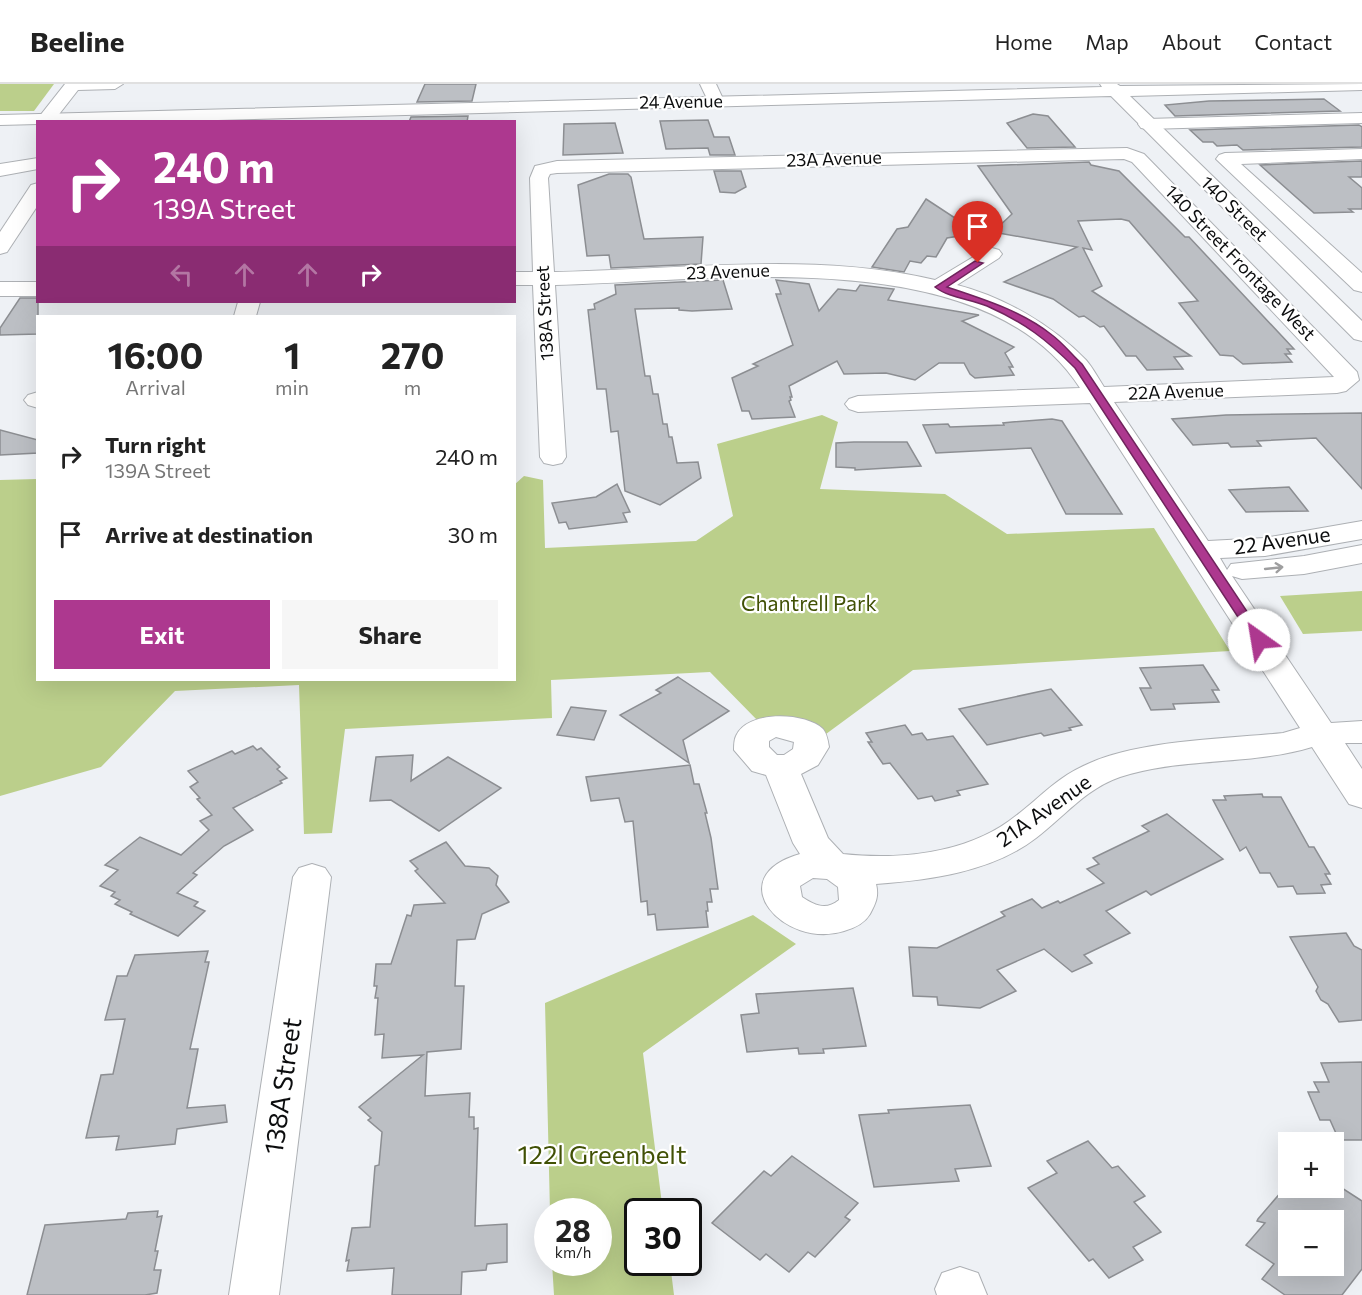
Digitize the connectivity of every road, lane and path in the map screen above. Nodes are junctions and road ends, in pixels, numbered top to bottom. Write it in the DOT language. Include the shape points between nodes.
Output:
graph roads {
  1 [pos="115,84"];
  2 [pos="708,84"];
  3 [pos="74,85"];
  4 [pos="1362,85"];
  5 [pos="1112,88"];
  6 [pos="716,101"];
  7 [pos="1362,118"];
  8 [pos="0,120"];
  9 [pos="51,120"];
  10 [pos="378,120"];
  11 [pos="1147,124"];
  12 [pos="36,138"];
  13 [pos="36,141"];
  14 [pos="1127,153"];
  15 [pos="1362,154"];
  16 [pos="0,170"];
  17 [pos="542,170"];
  18 [pos="36,192"];
  19 [pos="0,248"];
  20 [pos="992,254"];
  21 [pos="543,278"];
  22 [pos="516,279"];
  23 [pos="1362,285"];
  24 [pos="939,287"];
  25 [pos="0,289"];
  26 [pos="36,289"];
  27 [pos="1362,334"];
  28 [pos="1347,380"];
  29 [pos="1098,395"];
  30 [pos="858,405"];
  31 [pos="553,457"];
  32 [pos="1362,530"];
  33 [pos="1362,554"];
  34 [pos="1208,561"];
  35 [pos="1362,732"];
  36 [pos="1320,734"];
  37 [pos="780,766"];
  38 [pos="1362,796"];
  39 [pos="312,877"];
  40 [pos="254,1295"];
  1 -- 3 [label="street"];
  2 -- 6 [label="street"];
  3 -- 9 [label="street"];
  4 -- 5 [label="street, 24 Avenue"];
  5 -- 6 [label="street, 24 Avenue"];
  5 -- 11 [label="street, 140 Street"];
  6 -- 10 [label="street, 24 Avenue"];
  7 -- 11 [label="street"];
  8 -- 12 [label="street, 24 Avenue"];
  11 -- 27 [label="street, 140 Street"];
  13 -- 16 [label="street"];
  14 -- 17 [label="street, 23A Avenue" via="569,166"];
  14 -- 28 [label="street, 140 Street Frontage West" via="1146,166 1345,372"];
  15 -- 23 [label="street" via="1225,159"];
  17 -- 21 [label="street, 138A Street" via="539,178"];
  18 -- 19 [label="street"];
  20 -- 24 [label="street"];
  21 -- 22 [label="street, 23 Avenue"];
  21 -- 24 [label="street, 23 Avenue" via="806,271 863,274"];
  21 -- 31 [label="street, 138A Street"];
  24 -- 29 [label="street, 23 Avenue" via="989,304 1032,325 1064,351"];
  25 -- 26 [label="street"];
  28 -- 29 [label="street, 22A Avenue" via="1337,386"];
  29 -- 30 [label="street, 22A Avenue"];
  29 -- 34 [label="street, 23 Avenue"];
  32 -- 34 [label="street, 22 Avenue"];
  34 -- 33 [label="street, 22 Avenue, one-way" via="1304,565"];
  34 -- 36 [label="street, 23 Avenue"];
  35 -- 36 [label="street, 21A Avenue"];
  36 -- 37 [label="street, 21A Avenue" via="1285,744 1141,759 1104,770 1071,787 1022,830 991,848 953,860 875,872 832,866 812,843"];
  36 -- 38 [label="street, 23 Avenue"];
  39 -- 40 [label="street, 138A Street"];
}
